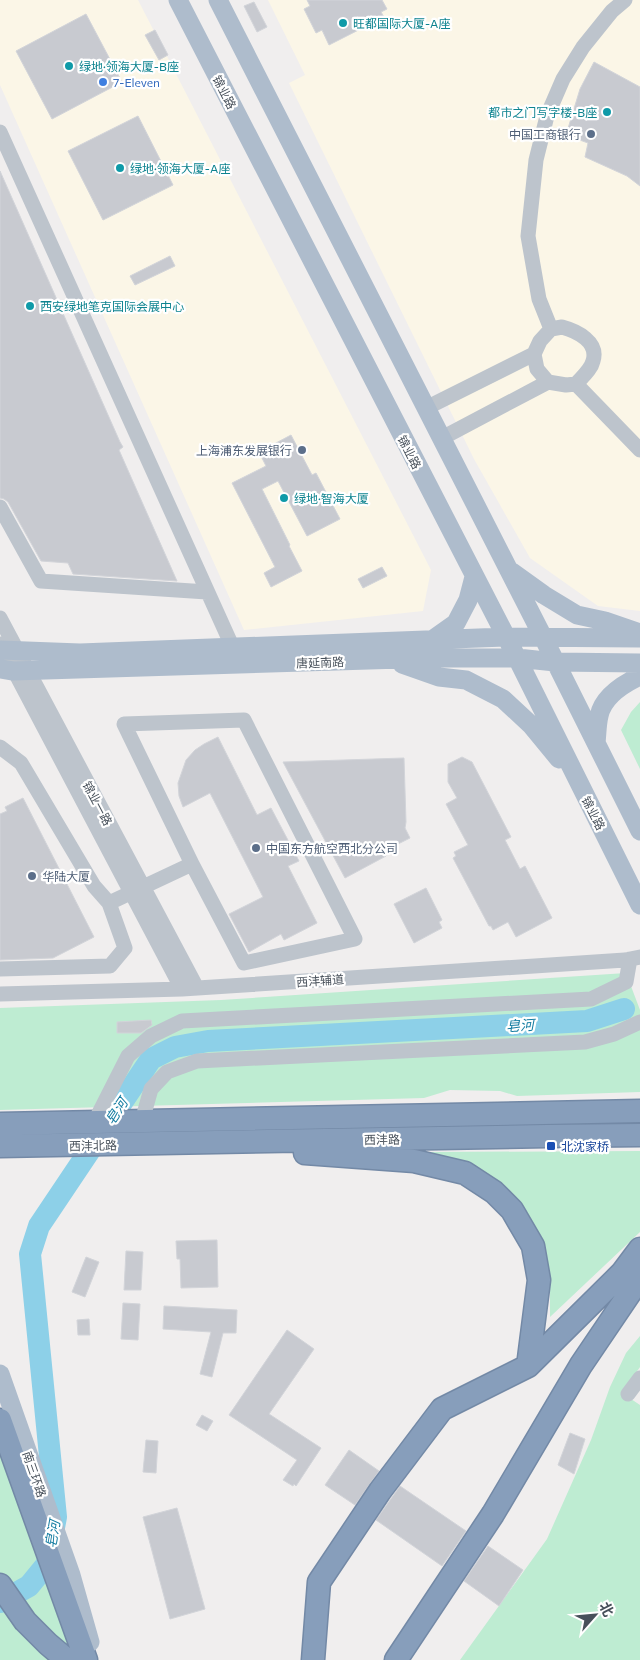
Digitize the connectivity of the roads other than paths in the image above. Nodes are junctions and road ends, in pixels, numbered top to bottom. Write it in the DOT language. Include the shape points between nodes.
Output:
graph roads {
  1 [pos="178,0"];
  2 [pos="218,0"];
  3 [pos="625,0"];
  4 [pos="0,132"];
  5 [pos="551,329"];
  6 [pos="534,354"];
  7 [pos="548,382"];
  8 [pos="576,384"];
  9 [pos="426,408"];
  10 [pos="442,438"];
  11 [pos="640,450"];
  12 [pos="0,507"];
  13 [pos="508,570"];
  14 [pos="474,577"];
  15 [pos="207,592"];
  16 [pos="0,618"];
  17 [pos="640,634"];
  18 [pos="505,636"];
  19 [pos="543,637"];
  20 [pos="640,638"];
  21 [pos="432,640"];
  22 [pos="233,648"];
  23 [pos="9,658"];
  24 [pos="517,658"];
  25 [pos="392,660"];
  26 [pos="555,662"];
  27 [pos="640,663"];
  28 [pos="640,676"];
  29 [pos="586,725"];
  30 [pos="557,740"];
  31 [pos="596,743"];
  32 [pos="0,746"];
  33 [pos="581,786"];
  34 [pos="640,831"];
  35 [pos="192,864"];
  36 [pos="137,890"];
  37 [pos="108,903"];
  38 [pos="640,905"];
  39 [pos="635,958"];
  40 [pos="0,969"];
  41 [pos="190,989"];
  42 [pos="0,994"];
  43 [pos="640,1022"];
  44 [pos="640,1111"];
  45 [pos="142,1121"];
  46 [pos="95,1122"];
  47 [pos="0,1124"];
  48 [pos="640,1135"];
  49 [pos="154,1143"];
  50 [pos="124,1144"];
  51 [pos="0,1146"];
  52 [pos="640,1249"];
  53 [pos="640,1278"];
  54 [pos="640,1303"];
  55 [pos="581,1365"];
  56 [pos="528,1366"];
  57 [pos="0,1374"];
  58 [pos="640,1378"];
  59 [pos="628,1394"];
  60 [pos="4,1410"];
  61 [pos="0,1585"];
  62 [pos="68,1660"];
  63 [pos="86,1660"];
  64 [pos="95,1660"];
  65 [pos="313,1660"];
  66 [pos="396,1660"];
  1 -- 14 [label="main road, 锦业路"];
  2 -- 9 [label="main road"];
  3 -- 5 [label="street" via="583,47 563,79 547,116 536,160 528,236 539,298"];
  4 -- 15 [label="street"];
  5 -- 6 [label="street"];
  5 -- 8 [label="street" via="576,330 594,352 593,363"];
  6 -- 7 [label="street" via="537,369"];
  6 -- 9 [label="street"];
  7 -- 8 [label="street"];
  7 -- 10 [label="street"];
  8 -- 11 [label="street"];
  9 -- 10 [label="main road"];
  10 -- 13 [label="main road"];
  12 -- 15 [label="street" via="41,581"];
  13 -- 17 [label="main road" via="577,615"];
  13 -- 19 [label="main road"];
  14 -- 18 [label="main road, 锦业路"];
  14 -- 21 [label="main road" via="468,600 456,623"];
  15 -- 22 [label="street"];
  16 -- 23 [label="street, 锦业一路"];
  18 -- 19 [label="main road, 唐延南路"];
  18 -- 21 [label="main road, 唐延南路"];
  18 -- 24 [label="main road, 锦业路"];
  19 -- 20 [label="main road, 唐延南路"];
  19 -- 26 [label="main road"];
  21 -- 22 [label="main road, 唐延南路"];
  22 -- 23 [label="main road, 唐延南路"];
  23 -- 25 [label="main road, 唐延南路"];
  23 -- 36 [label="street, 锦业一路"];
  24 -- 25 [label="main road, 唐延南路"];
  24 -- 26 [label="main road, 唐延南路"];
  24 -- 30 [label="main road, 锦业路"];
  25 -- 33 [label="main road" via="439,677 466,680 503,699 531,725"];
  26 -- 27 [label="main road, 唐延南路"];
  26 -- 29 [label="main road"];
  28 -- 31 [label="main road" via="611,694 599,714"];
  29 -- 30 [label="main road"];
  29 -- 31 [label="main road"];
  30 -- 33 [label="main road, 锦业路"];
  31 -- 34 [label="main road"];
  32 -- 37 [label="street" via="21,763 94,886"];
  33 -- 38 [label="main road, 锦业路"];
  35 -- 35 [label="street" via="244,963 355,939 244,720 124,724"];
  35 -- 36 [label="street"];
  36 -- 37 [label="street"];
  36 -- 41 [label="street, 锦业一路"];
  37 -- 40 [label="street" via="124,948 110,966"];
  39 -- 41 [label="street, 西沣辅道"];
  39 -- 46 [label="street" via="626,982 591,998 182,1021 151,1036 128,1056"];
  41 -- 42 [label="street, 西沣辅道"];
  43 -- 45 [label="street" via="585,1042 197,1061 168,1072 151,1089"];
  44 -- 45 [label="highway, 西沣路"];
  45 -- 46 [label="highway, 西沣北路"];
  46 -- 47 [label="highway"];
  48 -- 49 [label="highway, 西沣路"];
  49 -- 50 [label="highway, 西沣路"];
  49 -- 56 [label="highway" via="414,1161 465,1173 494,1192 512,1210 533,1246 539,1280"];
  50 -- 51 [label="highway, 西沣北路"];
  52 -- 56 [label="highway" via="622,1273"];
  53 -- 55 [label="highway"];
  54 -- 55 [label="highway"];
  55 -- 66 [label="highway" via="493,1514"];
  56 -- 65 [label="highway" via="442,1409 380,1491 319,1582"];
  57 -- 60 [label="main road, 南三环路"];
  58 -- 59 [label="street"];
  60 -- 63 [label="highway, 南三环路"];
  60 -- 64 [label="main road, 南三环路" via="70,1575"];
  61 -- 62 [label="highway" via="25,1621"];
}
